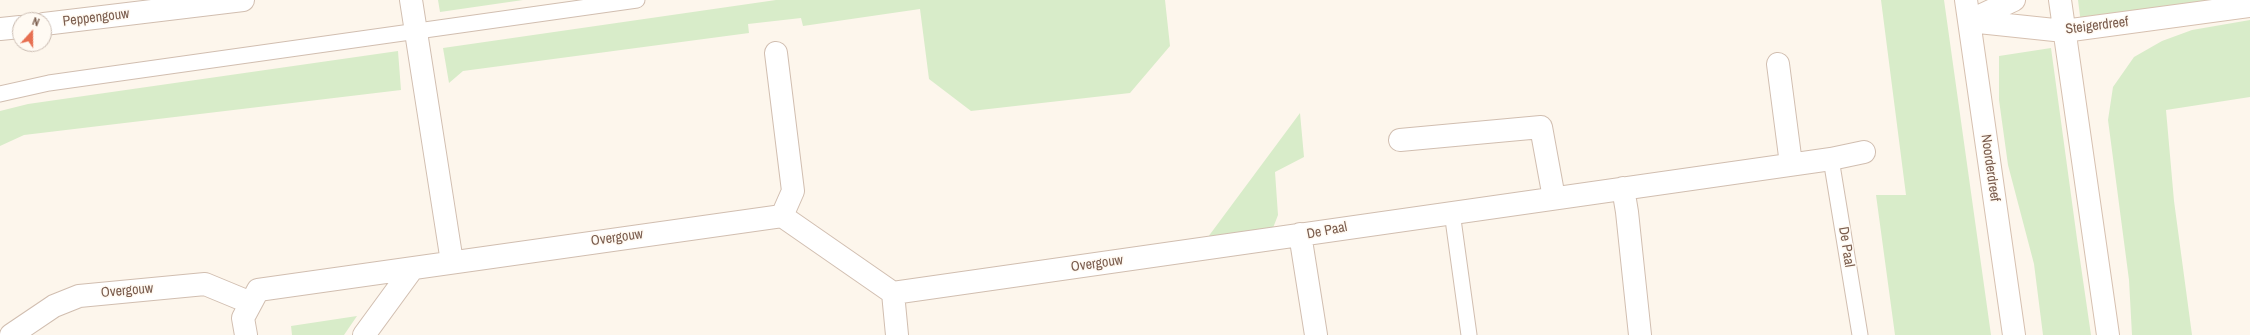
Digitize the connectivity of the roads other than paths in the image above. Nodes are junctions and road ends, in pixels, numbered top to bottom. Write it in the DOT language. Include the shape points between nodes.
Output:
graph roads {
  1 [pos="243,0"];
  2 [pos="411,0"];
  3 [pos="637,0"];
  4 [pos="2014,0"];
  5 [pos="2060,0"];
  6 [pos="2250,6"];
  7 [pos="1967,10"];
  8 [pos="52,23"];
  9 [pos="12,28"];
  10 [pos="0,29"];
  11 [pos="416,30"];
  12 [pos="2064,31"];
  13 [pos="776,53"];
  14 [pos="1778,64"];
  15 [pos="0,94"];
  16 [pos="1400,140"];
  17 [pos="1864,152"];
  18 [pos="1831,159"];
  19 [pos="1791,164"];
  20 [pos="1622,188"];
  21 [pos="1554,198"];
  22 [pos="1452,212"];
  23 [pos="782,216"];
  24 [pos="1300,234"];
  25 [pos="452,262"];
  26 [pos="413,268"];
  27 [pos="893,293"];
  28 [pos="251,303"];
  29 [pos="11,335"];
  30 [pos="246,335"];
  31 [pos="364,335"];
  32 [pos="897,335"];
  33 [pos="1316,335"];
  34 [pos="1469,335"];
  35 [pos="1640,335"];
  36 [pos="1860,335"];
  37 [pos="2014,335"];
  38 [pos="2108,335"];
  1 -- 8 [label="street, Peppengouw"];
  2 -- 11 [label="street"];
  3 -- 11 [label="lane"];
  4 -- 7 [label="street"];
  5 -- 12 [label="street"];
  6 -- 12 [label="street, Steigerdreef"];
  7 -- 12 [label="street, Steigerdreef"];
  7 -- 37 [label="street, Noorderdreef"];
  9 -- 10 [label="street"];
  11 -- 15 [label="lane" via="49,83"];
  11 -- 25 [label="street"];
  12 -- 38 [label="street"];
  13 -- 23 [label="street" via="793,191"];
  14 -- 19 [label="street"];
  16 -- 21 [label="street" via="1541,127"];
  17 -- 18 [label="street, De Paal"];
  18 -- 19 [label="street, De Paal"];
  18 -- 36 [label="lane, De Paal"];
  19 -- 20 [label="street, De Paal"];
  20 -- 21 [label="street, De Paal"];
  20 -- 35 [label="street" via="1627,212"];
  21 -- 22 [label="street, De Paal"];
  22 -- 24 [label="street, De Paal"];
  22 -- 34 [label="lane"];
  23 -- 25 [label="street, Overgouw"];
  23 -- 27 [label="street"];
  24 -- 27 [label="street, Overgouw"];
  24 -- 33 [label="street, De Paal"];
  25 -- 26 [label="street, Overgouw"];
  26 -- 28 [label="street, Overgouw" via="258,290"];
  26 -- 31 [label="street"];
  27 -- 32 [label="street"];
  28 -- 29 [label="street, Overgouw" via="205,284 79,296 54,306"];
  28 -- 30 [label="street, Overgouw" via="243,318"];
}
